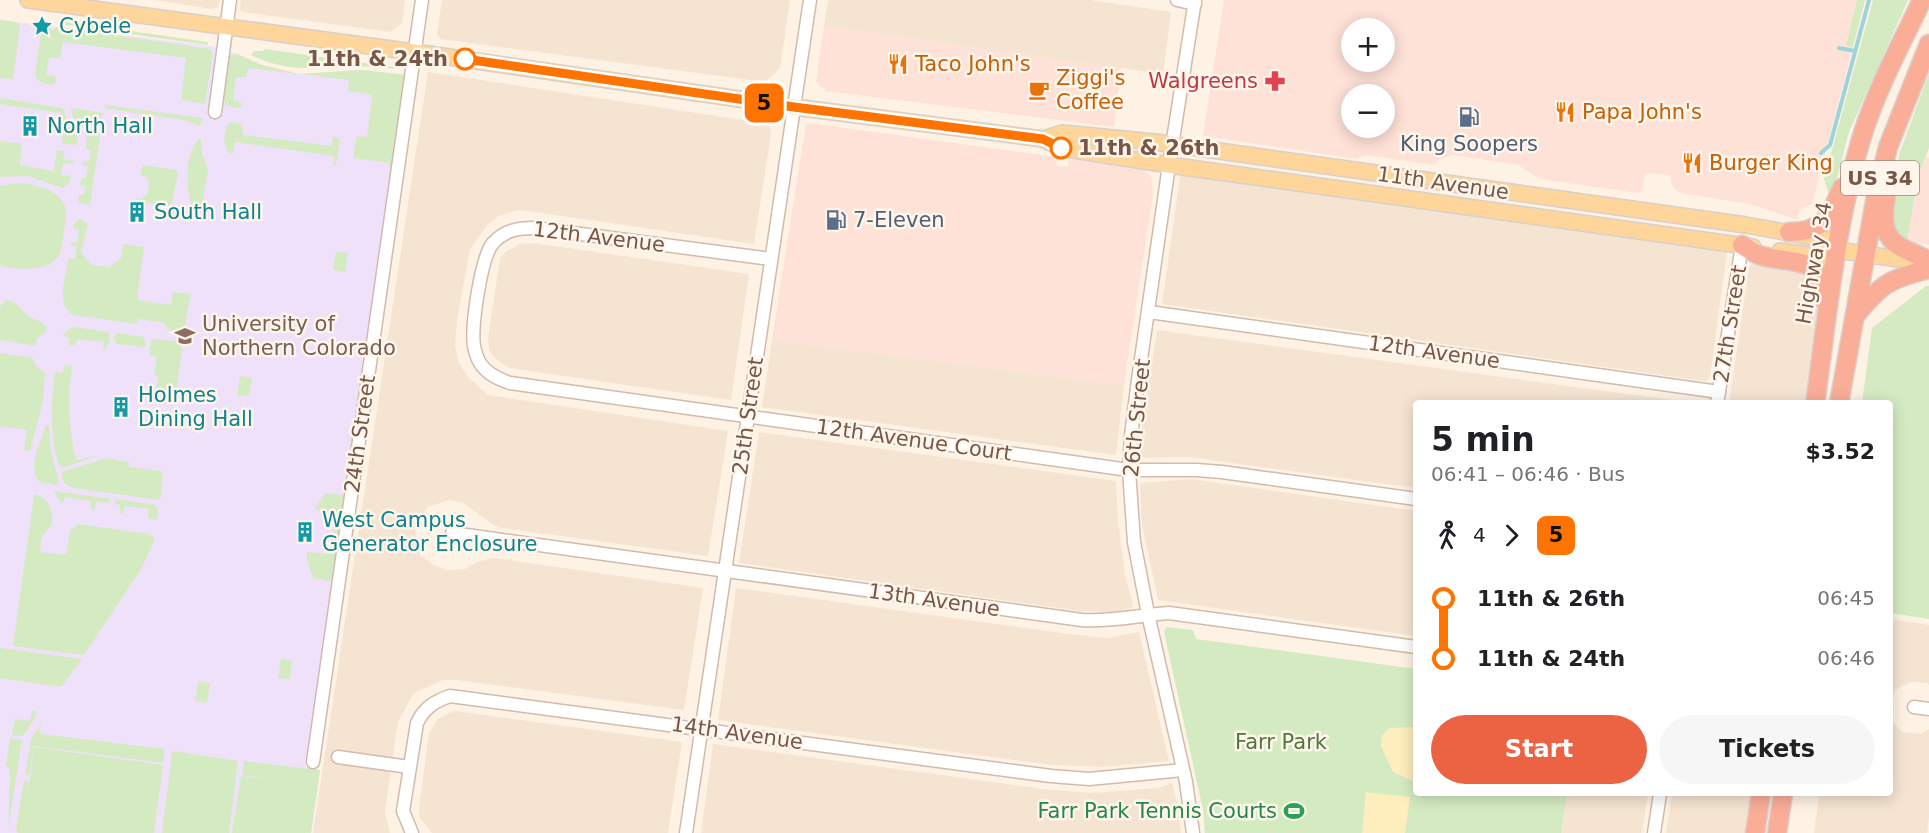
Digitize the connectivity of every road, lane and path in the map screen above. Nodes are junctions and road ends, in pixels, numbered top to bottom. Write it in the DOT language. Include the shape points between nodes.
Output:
graph roads {
  1 [pos="35,0"];
  2 [pos="230,0"];
  3 [pos="422,0"];
  4 [pos="810,0"];
  5 [pos="1177,0"];
  6 [pos="1922,0"];
  7 [pos="1195,2"];
  8 [pos="226,27"];
  9 [pos="1929,44"];
  10 [pos="414,52"];
  11 [pos="1904,104"];
  12 [pos="794,107"];
  13 [pos="215,112"];
  14 [pos="1043,139"];
  15 [pos="1173,145"];
  16 [pos="1858,151"];
  17 [pos="1169,165"];
  18 [pos="1789,232"];
  19 [pos="1742,245"];
  20 [pos="1837,250"];
  21 [pos="1864,254"];
  22 [pos="771,259"];
  23 [pos="1929,262"];
  24 [pos="1929,269"];
  25 [pos="477,303"];
  26 [pos="1149,312"];
  27 [pos="1854,318"];
  28 [pos="1826,326"];
  29 [pos="1718,398"];
  30 [pos="1816,400"];
  31 [pos="1840,400"];
  32 [pos="748,416"];
  33 [pos="1129,470"];
  34 [pos="1413,499"];
  35 [pos="452,533"];
  36 [pos="724,572"];
  37 [pos="1148,614"];
  38 [pos="1413,647"];
  39 [pos="1914,707"];
  40 [pos="1929,709"];
  41 [pos="701,728"];
  42 [pos="338,757"];
  43 [pos="313,762"];
  44 [pos="409,767"];
  45 [pos="1183,770"];
  46 [pos="1660,796"];
  47 [pos="1761,796"];
  48 [pos="1783,796"];
  49 [pos="412,833"];
  50 [pos="686,833"];
  51 [pos="1193,833"];
  52 [pos="1654,833"];
  53 [pos="1755,833"];
  54 [pos="1777,833"];
  1 -- 8 [label="main road, 11th Avenue"];
  2 -- 8 [label="street"];
  3 -- 10 [label="street, 24th Street"];
  4 -- 12 [label="street, 25th Street"];
  5 -- 7 [label="street"];
  6 -- 16 [label="highway, Highway 34 / US 34" via="1885,78"];
  7 -- 15 [label="street, 26th Street"];
  8 -- 10 [label="main road, 11th Avenue"];
  8 -- 13 [label="street"];
  9 -- 11 [label="highway, US 34"];
  10 -- 12 [label="main road, 11th Avenue"];
  10 -- 43 [label="street, 24th Street"];
  11 -- 21 [label="highway, US 34" via="1888,147"];
  11 -- 23 [label="highway" via="1883,217 1890,239"];
  12 -- 14 [label="main road, 11th Avenue"];
  12 -- 22 [label="street, 25th Street"];
  14 -- 15 [label="main road, 11th Avenue" via="1062,133"];
  14 -- 17 [label="main road, 11th Avenue" via="1061,148"];
  15 -- 17 [label="street, 26th Street"];
  15 -- 18 [label="main road, 11th Avenue"];
  16 -- 18 [label="highway" via="1835,207 1824,222 1803,232"];
  16 -- 20 [label="highway, Highway 34 / US 34"];
  17 -- 19 [label="main road, 11th Avenue"];
  17 -- 26 [label="street, 26th Street"];
  18 -- 20 [label="main road, 11th Avenue" via="1828,240"];
  19 -- 20 [label="main road, 11th Avenue" via="1826,257"];
  19 -- 28 [label="highway" via="1758,255 1806,263 1817,271 1824,288"];
  19 -- 29 [label="street, 27th Street"];
  20 -- 21 [label="main road, 11th Avenue"];
  20 -- 28 [label="highway, Highway 34 / US 34"];
  21 -- 23 [label="main road, 11th Avenue"];
  21 -- 27 [label="highway, US 34"];
  22 -- 25 [label="street, 12th Avenue" via="520,228 506,231 488,250"];
  22 -- 32 [label="street, 25th Street"];
  24 -- 27 [label="highway" via="1899,276 1882,285"];
  25 -- 32 [label="street, 12th Avenue Court" via="475,350 484,369 497,378"];
  26 -- 29 [label="street, 12th Avenue"];
  26 -- 33 [label="street, 26th Street"];
  27 -- 31 [label="highway, US 34"];
  28 -- 30 [label="highway, Highway 34 / US 34"];
  32 -- 33 [label="street, 12th Avenue Court"];
  32 -- 36 [label="street, 25th Street"];
  33 -- 34 [label="street, 12th Avenue Court" via="1222,472"];
  33 -- 37 [label="street, 26th Street" via="1134,542"];
  35 -- 36 [label="street, 13th Avenue"];
  36 -- 37 [label="street, 13th Avenue" via="1082,620"];
  36 -- 41 [label="street, 25th Street"];
  37 -- 38 [label="street, 13th Avenue" via="1169,613"];
  37 -- 45 [label="street, 26th Street"];
  39 -- 40 [label="street"];
  41 -- 44 [label="street, 14th Avenue" via="450,696 432,704 422,714"];
  41 -- 45 [label="street, 14th Avenue" via="1051,776 1089,779"];
  41 -- 50 [label="street, 25th Street"];
  42 -- 44 [label="street"];
  44 -- 49 [label="street, 14th Avenue" via="403,811"];
  45 -- 51 [label="street, 26th Street"];
  46 -- 52 [label="street"];
  47 -- 53 [label="highway"];
  48 -- 54 [label="highway"];
}
